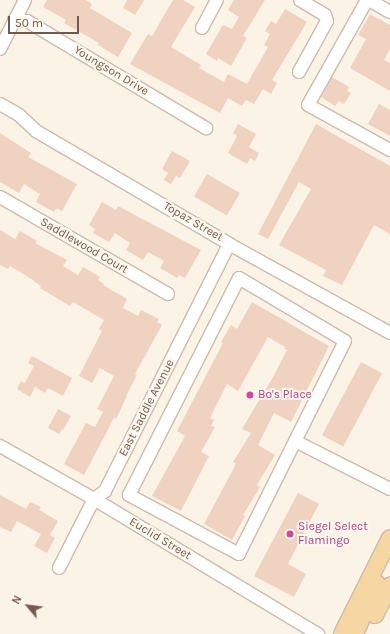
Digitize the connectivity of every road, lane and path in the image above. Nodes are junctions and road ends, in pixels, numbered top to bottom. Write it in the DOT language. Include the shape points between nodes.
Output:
graph roads {
  1 [pos="25,0"];
  2 [pos="217,0"];
  3 [pos="300,0"];
  4 [pos="368,0"];
  5 [pos="390,12"];
  6 [pos="14,20"];
  7 [pos="202,28"];
  8 [pos="0,49"];
  9 [pos="299,72"];
  10 [pos="0,104"];
  11 [pos="206,128"];
  12 [pos="390,150"];
  13 [pos="0,197"];
  14 [pos="229,244"];
  15 [pos="168,294"];
  16 [pos="390,333"];
  17 [pos="296,441"];
  18 [pos="0,446"];
  19 [pos="390,489"];
  20 [pos="94,499"];
  21 [pos="390,538"];
  22 [pos="376,565"];
  23 [pos="59,568"];
  24 [pos="390,586"];
  25 [pos="318,634"];
  26 [pos="342,634"];
  27 [pos="355,634"];
  28 [pos="366,634"];
  1 -- 6 [label="street"];
  2 -- 7 [label="street"];
  3 -- 9 [label="street" via="325,15 327,21"];
  4 -- 5 [label="street"];
  4 -- 12 [label="street" via="308,105"];
  6 -- 8 [label="street"];
  6 -- 11 [label="street, Youngson Drive" via="27,21"];
  10 -- 14 [label="street, Topaz Street" via="19,115 36,131"];
  13 -- 15 [label="street, Saddlewood Court"];
  14 -- 16 [label="street, Topaz Street"];
  14 -- 20 [label="street, East Saddle Avenue" via="105,491"];
  17 -- 17 [label="street" via="345,341 239,278 129,495 239,554"];
  17 -- 19 [label="street"];
  18 -- 20 [label="street, Euclid Street"];
  20 -- 23 [label="street, East Saddle Avenue"];
  20 -- 25 [label="street, Euclid Street"];
  21 -- 22 [label="main road"];
  22 -- 26 [label="main road"];
  22 -- 27 [label="main road" via="378,584"];
  24 -- 28 [label="main road"];
}
